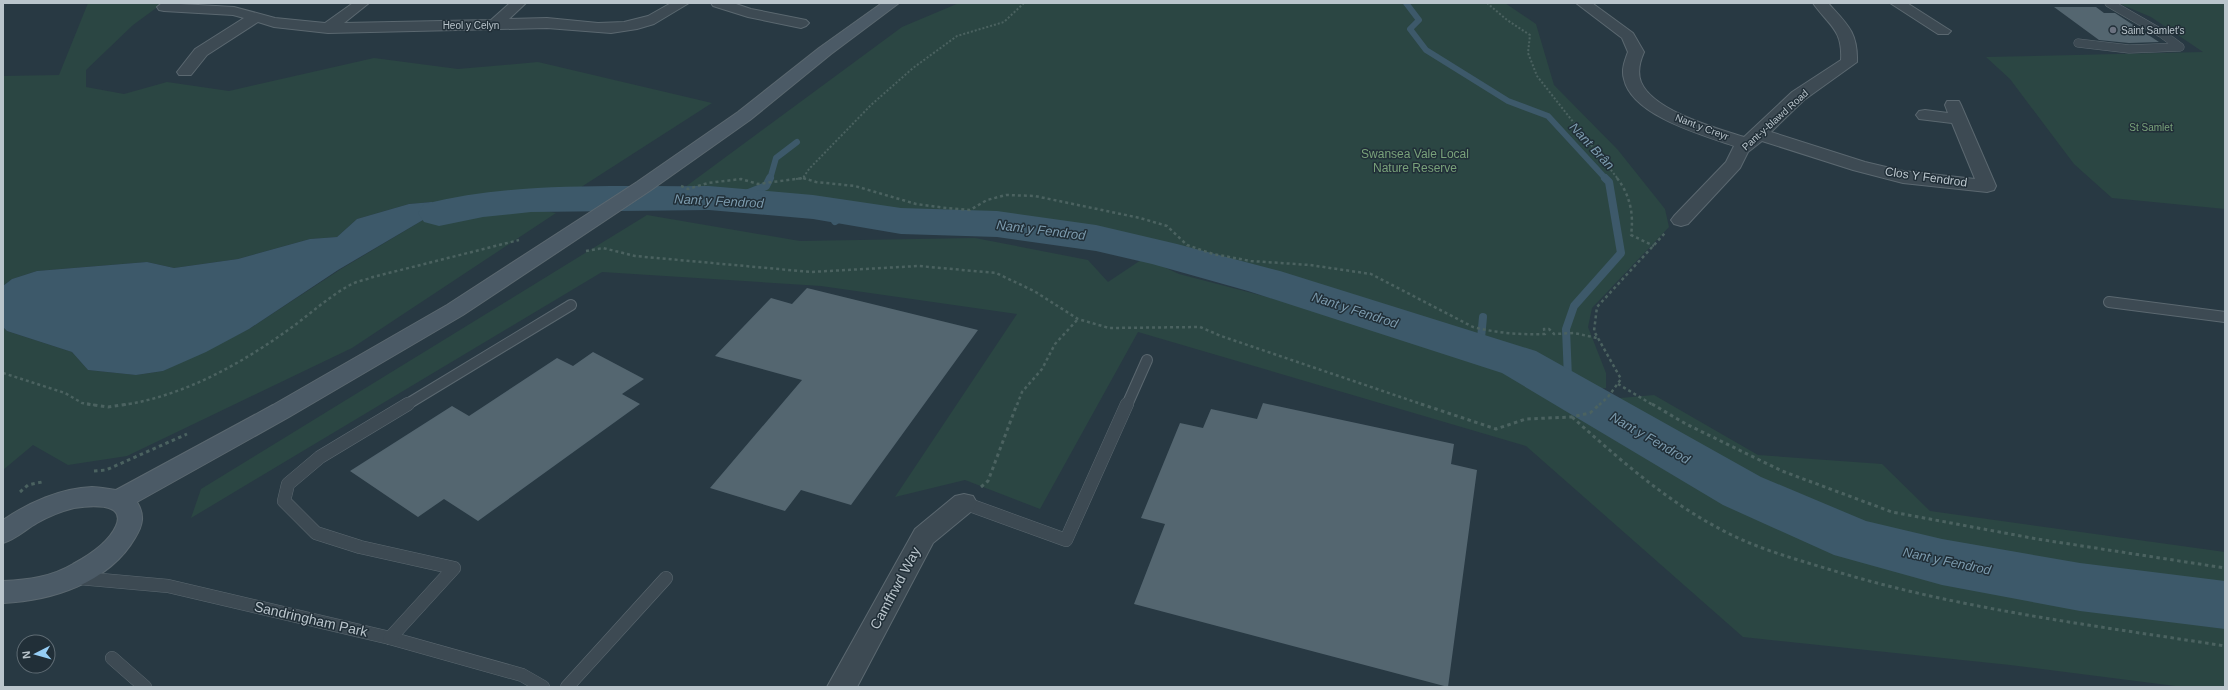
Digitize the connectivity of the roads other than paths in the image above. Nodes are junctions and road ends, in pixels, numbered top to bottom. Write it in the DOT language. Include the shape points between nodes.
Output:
graph roads {
  1 [pos="362,3"];
  2 [pos="519,3"];
  3 [pos="682,3"];
  4 [pos="718,3"];
  5 [pos="892,3"];
  6 [pos="1583,3"];
  7 [pos="1820,3"];
  8 [pos="1897,3"];
  9 [pos="2109,3"];
  10 [pos="164,7"];
  11 [pos="256,17"];
  12 [pos="801,23"];
  13 [pos="494,25"];
  14 [pos="328,28"];
  15 [pos="1943,31"];
  16 [pos="2078,43"];
  17 [pos="185,72"];
  18 [pos="1925,115"];
  19 [pos="1752,139"];
  20 [pos="1680,220"];
  21 [pos="2109,302"];
  22 [pos="571,305"];
  23 [pos="2225,317"];
  24 [pos="1148,360"];
  25 [pos="119,500"];
  26 [pos="964,503"];
  27 [pos="3,533"];
  28 [pos="72,577"];
  29 [pos="666,578"];
  30 [pos="3,592"];
  31 [pos="390,638"];
  32 [pos="112,658"];
  33 [pos="145,687"];
  34 [pos="544,687"];
  35 [pos="567,687"];
  36 [pos="842,687"];
  1 -- 14 [label="street"];
  2 -- 13 [label="street"];
  3 -- 13 [label="street, Heol y Celyn" via="650,21 620,28 547,23"];
  4 -- 12 [label="street" via="748,13"];
  5 -- 25 [label="main road" via="825,51 744,116 644,186 455,310"];
  6 -- 19 [label="street, Nant y Creyr" via="1628,36 1636,52 1631,66 1633,84 1649,102 1677,119"];
  7 -- 19 [label="street, Pant-y-blawd Road" via="1842,28 1850,45 1849,62 1798,96"];
  8 -- 15 [label="street"];
  9 -- 16 [label="lane" via="2161,33 2180,48 2134,51"];
  10 -- 11 [label="street, Heol y Celyn" via="234,11"];
  11 -- 14 [label="street, Heol y Celyn" via="274,22"];
  11 -- 17 [label="street" via="201,52"];
  13 -- 14 [label="street, Heol y Celyn" via="421,24"];
  18 -- 19 [label="street, Clos Y Fendrod" via="1956,112 1987,186 1903,177"];
  19 -- 20 [label="street, Pant-y-blawd Road" via="1740,150 1734,164"];
  21 -- 23 [label="lane"];
  22 -- 31 [label="lane" via="320,457 288,484 284,501 316,533 360,547 454,568"];
  24 -- 26 [label="lane" via="1066,540"];
  25 -- 27 [label="main road" via="92,496 68,500 28,516"];
  25 -- 28 [label="main road" via="128,509 130,522 126,532 113,549"];
  26 -- 36 [label="street, Camffrwd Way" via="924,536"];
  28 -- 30 [label="main road" via="45,588"];
  28 -- 31 [label="lane, Sandringham Park" via="168,586"];
  29 -- 35 [label="lane"];
  31 -- 34 [label="lane, Sandringham Park" via="522,675"];
  32 -- 33 [label="lane"];
}
